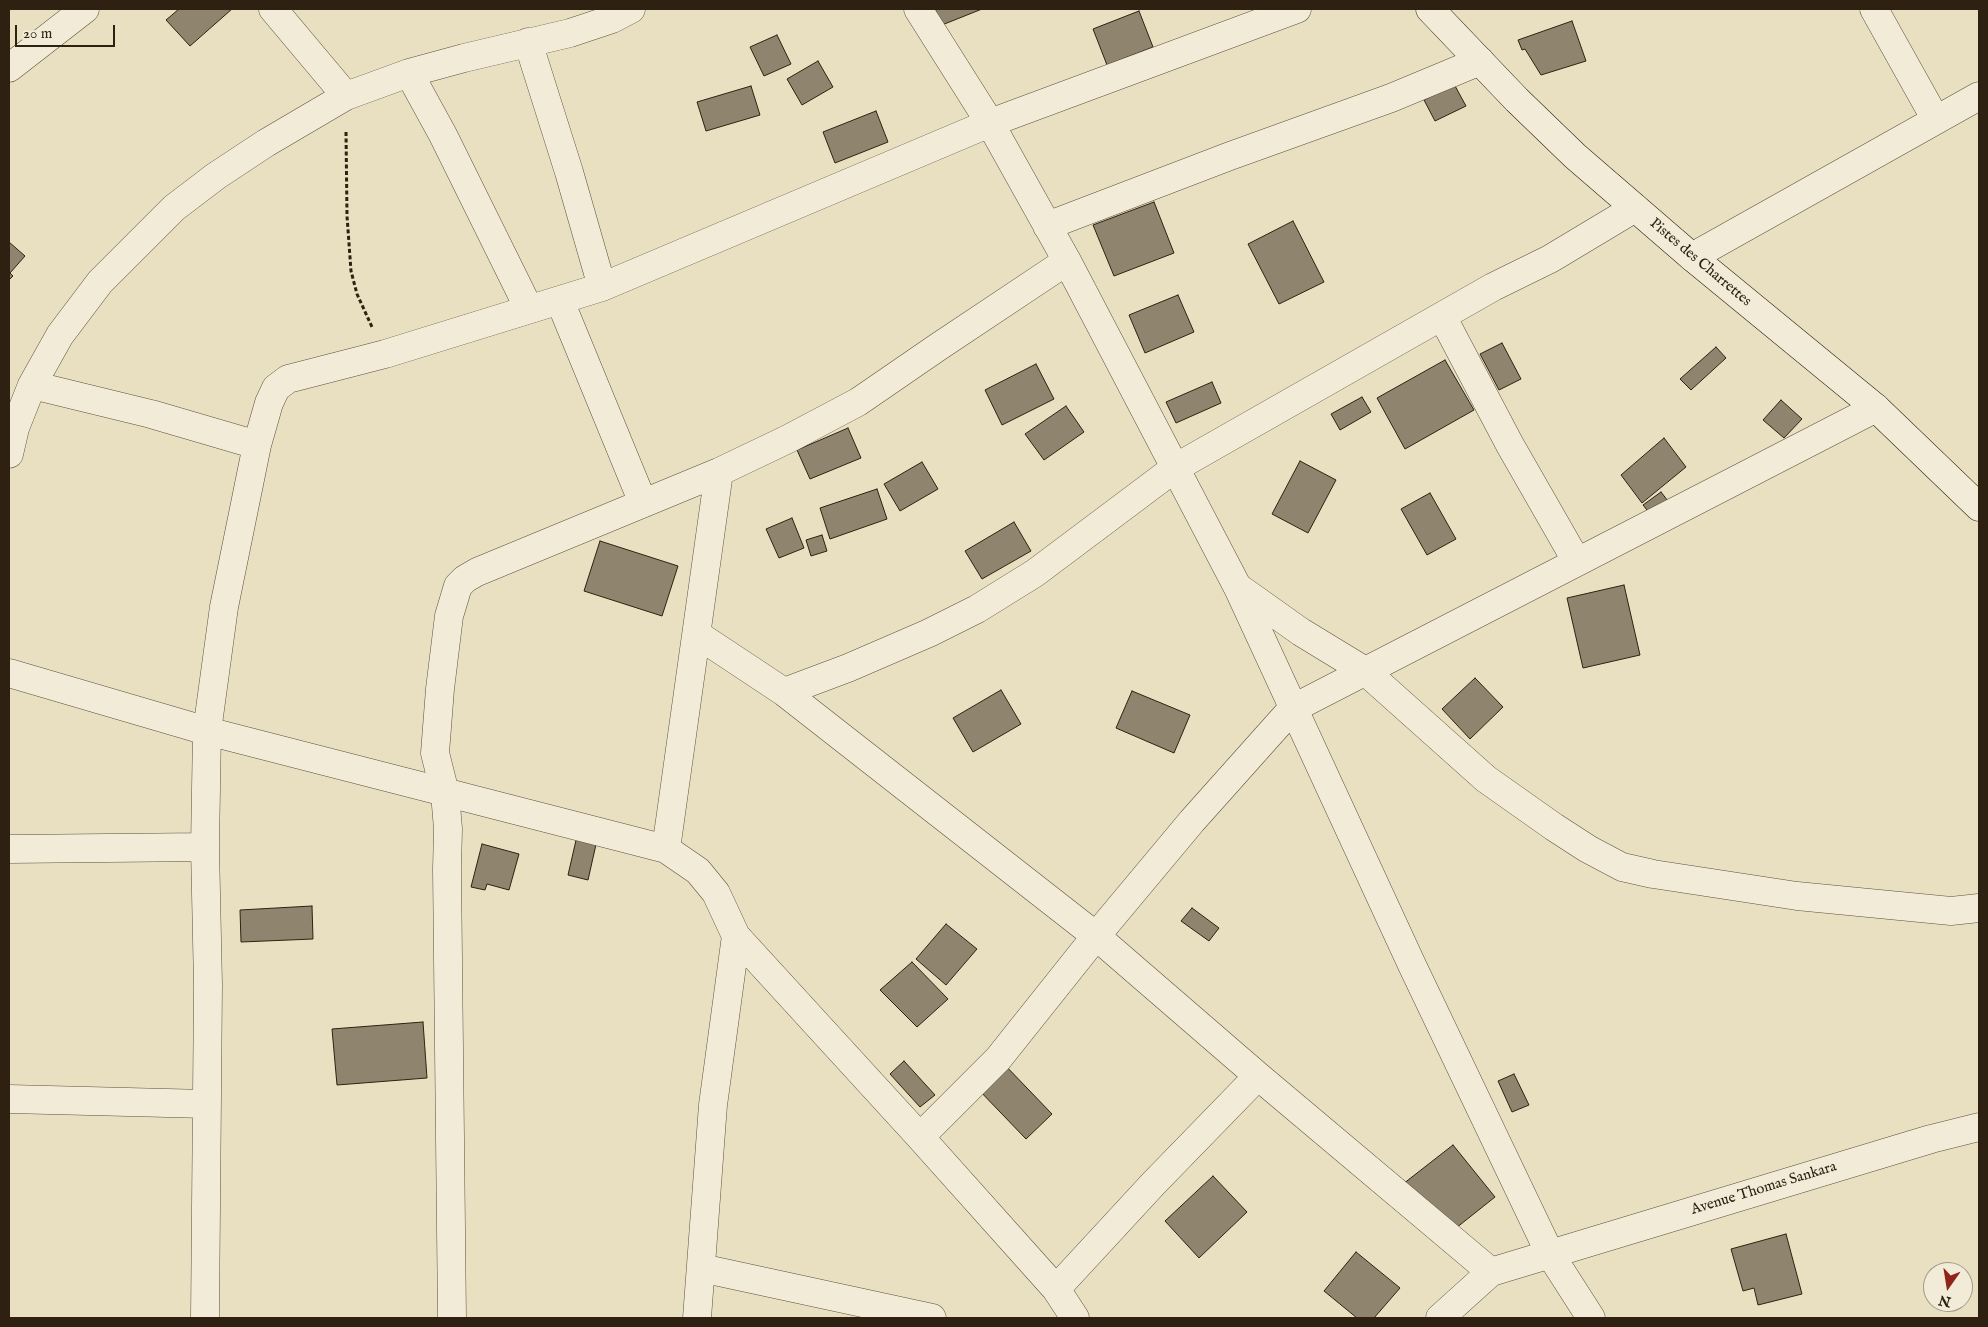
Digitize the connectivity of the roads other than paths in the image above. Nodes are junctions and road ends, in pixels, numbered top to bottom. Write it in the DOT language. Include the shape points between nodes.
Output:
graph roads {
  1 [pos="85,9"];
  2 [pos="273,9"];
  3 [pos="918,9"];
  4 [pos="1297,9"];
  5 [pos="1430,9"];
  6 [pos="1874,9"];
  7 [pos="616,12"];
  8 [pos="528,42"];
  9 [pos="1480,61"];
  10 [pos="9,68"];
  11 [pos="409,73"];
  12 [pos="346,96"];
  13 [pos="1979,96"];
  14 [pos="1936,120"];
  15 [pos="990,123"];
  16 [pos="1635,208"];
  17 [pos="1047,226"];
  18 [pos="1692,257"];
  19 [pos="1067,261"];
  20 [pos="602,288"];
  21 [pos="560,301"];
  22 [pos="529,309"];
  23 [pos="1442,316"];
  24 [pos="32,386"];
  25 [pos="1876,408"];
  26 [pos="12,427"];
  27 [pos="257,445"];
  28 [pos="9,454"];
  29 [pos="1176,468"];
  30 [pos="719,472"];
  31 [pos="643,503"];
  32 [pos="1979,507"];
  33 [pos="1577,562"];
  34 [pos="1238,588"];
  35 [pos="698,635"];
  36 [pos="1365,671"];
  37 [pos="9,672"];
  38 [pos="784,692"];
  39 [pos="1292,709"];
  40 [pos="207,730"];
  41 [pos="445,793"];
  42 [pos="9,848"];
  43 [pos="205,848"];
  44 [pos="666,849"];
  45 [pos="1979,908"];
  46 [pos="736,936"];
  47 [pos="1096,936"];
  48 [pos="1258,1076"];
  49 [pos="9,1098"];
  50 [pos="207,1104"];
  51 [pos="1979,1127"];
  52 [pos="920,1137"];
  53 [pos="1550,1254"];
  54 [pos="701,1268"];
  55 [pos="1491,1272"];
  56 [pos="1056,1289"];
  57 [pos="205,1318"];
  58 [pos="452,1318"];
  59 [pos="697,1318"];
  60 [pos="932,1318"];
  61 [pos="1075,1318"];
  62 [pos="1440,1318"];
  63 [pos="1591,1318"];
  1 -- 10 [label="street"];
  2 -- 12 [label="street"];
  3 -- 15 [label="street"];
  4 -- 15 [label="street"];
  5 -- 9 [label="street, Pistes des Charrettes"];
  6 -- 14 [label="street"];
  7 -- 8 [label="street" via="570,33"];
  8 -- 11 [label="street"];
  8 -- 20 [label="street"];
  9 -- 16 [label="street, Pistes des Charrettes" via="1575,156"];
  9 -- 17 [label="street" via="1391,98"];
  11 -- 12 [label="street"];
  11 -- 22 [label="street"];
  12 -- 24 [label="street" via="266,143 174,208 100,282 60,335"];
  13 -- 14 [label="street"];
  14 -- 18 [label="street"];
  15 -- 17 [label="street"];
  15 -- 20 [label="street"];
  16 -- 18 [label="street, Pistes des Charrettes"];
  16 -- 23 [label="street" via="1550,259"];
  17 -- 19 [label="street"];
  18 -- 25 [label="street, Pistes des Charrettes"];
  19 -- 29 [label="street"];
  19 -- 30 [label="street" via="858,402"];
  20 -- 21 [label="street"];
  21 -- 22 [label="street"];
  21 -- 31 [label="street"];
  22 -- 27 [label="street" via="385,354 288,379 276,388"];
  23 -- 29 [label="street"];
  23 -- 33 [label="street"];
  24 -- 26 [label="street"];
  24 -- 27 [label="street" via="151,414"];
  25 -- 32 [label="street, Pistes des Charrettes"];
  25 -- 33 [label="street"];
  26 -- 28 [label="street"];
  27 -- 40 [label="street" via="224,607"];
  29 -- 34 [label="street"];
  29 -- 38 [label="street" via="1035,574 977,609 848,668"];
  30 -- 31 [label="street"];
  30 -- 35 [label="street"];
  31 -- 41 [label="street" via="477,572 458,586 449,616 440,689 436,753"];
  33 -- 36 [label="street"];
  34 -- 36 [label="street"];
  34 -- 39 [label="street"];
  35 -- 38 [label="street"];
  35 -- 44 [label="street"];
  36 -- 39 [label="street"];
  36 -- 45 [label="street" via="1486,779 1588,849 1622,867 1797,896 1951,911"];
  37 -- 40 [label="street"];
  38 -- 47 [label="street"];
  39 -- 47 [label="street"];
  39 -- 53 [label="street"];
  40 -- 41 [label="street"];
  40 -- 43 [label="street"];
  41 -- 44 [label="street"];
  41 -- 58 [label="street" via="448,829"];
  42 -- 43 [label="street"];
  43 -- 50 [label="street"];
  44 -- 46 [label="street" via="698,871 716,893"];
  46 -- 52 [label="street"];
  46 -- 54 [label="street" via="713,1105"];
  47 -- 48 [label="street"];
  47 -- 52 [label="street" via="998,1059"];
  48 -- 55 [label="street"];
  48 -- 56 [label="street"];
  49 -- 50 [label="street"];
  50 -- 57 [label="street"];
  51 -- 53 [label="street, Avenue Thomas Sankara"];
  52 -- 56 [label="street"];
  53 -- 55 [label="street, Avenue Thomas Sankara"];
  53 -- 63 [label="street"];
  54 -- 59 [label="street"];
  54 -- 60 [label="street"];
  55 -- 62 [label="street"];
  56 -- 61 [label="street"];
}
